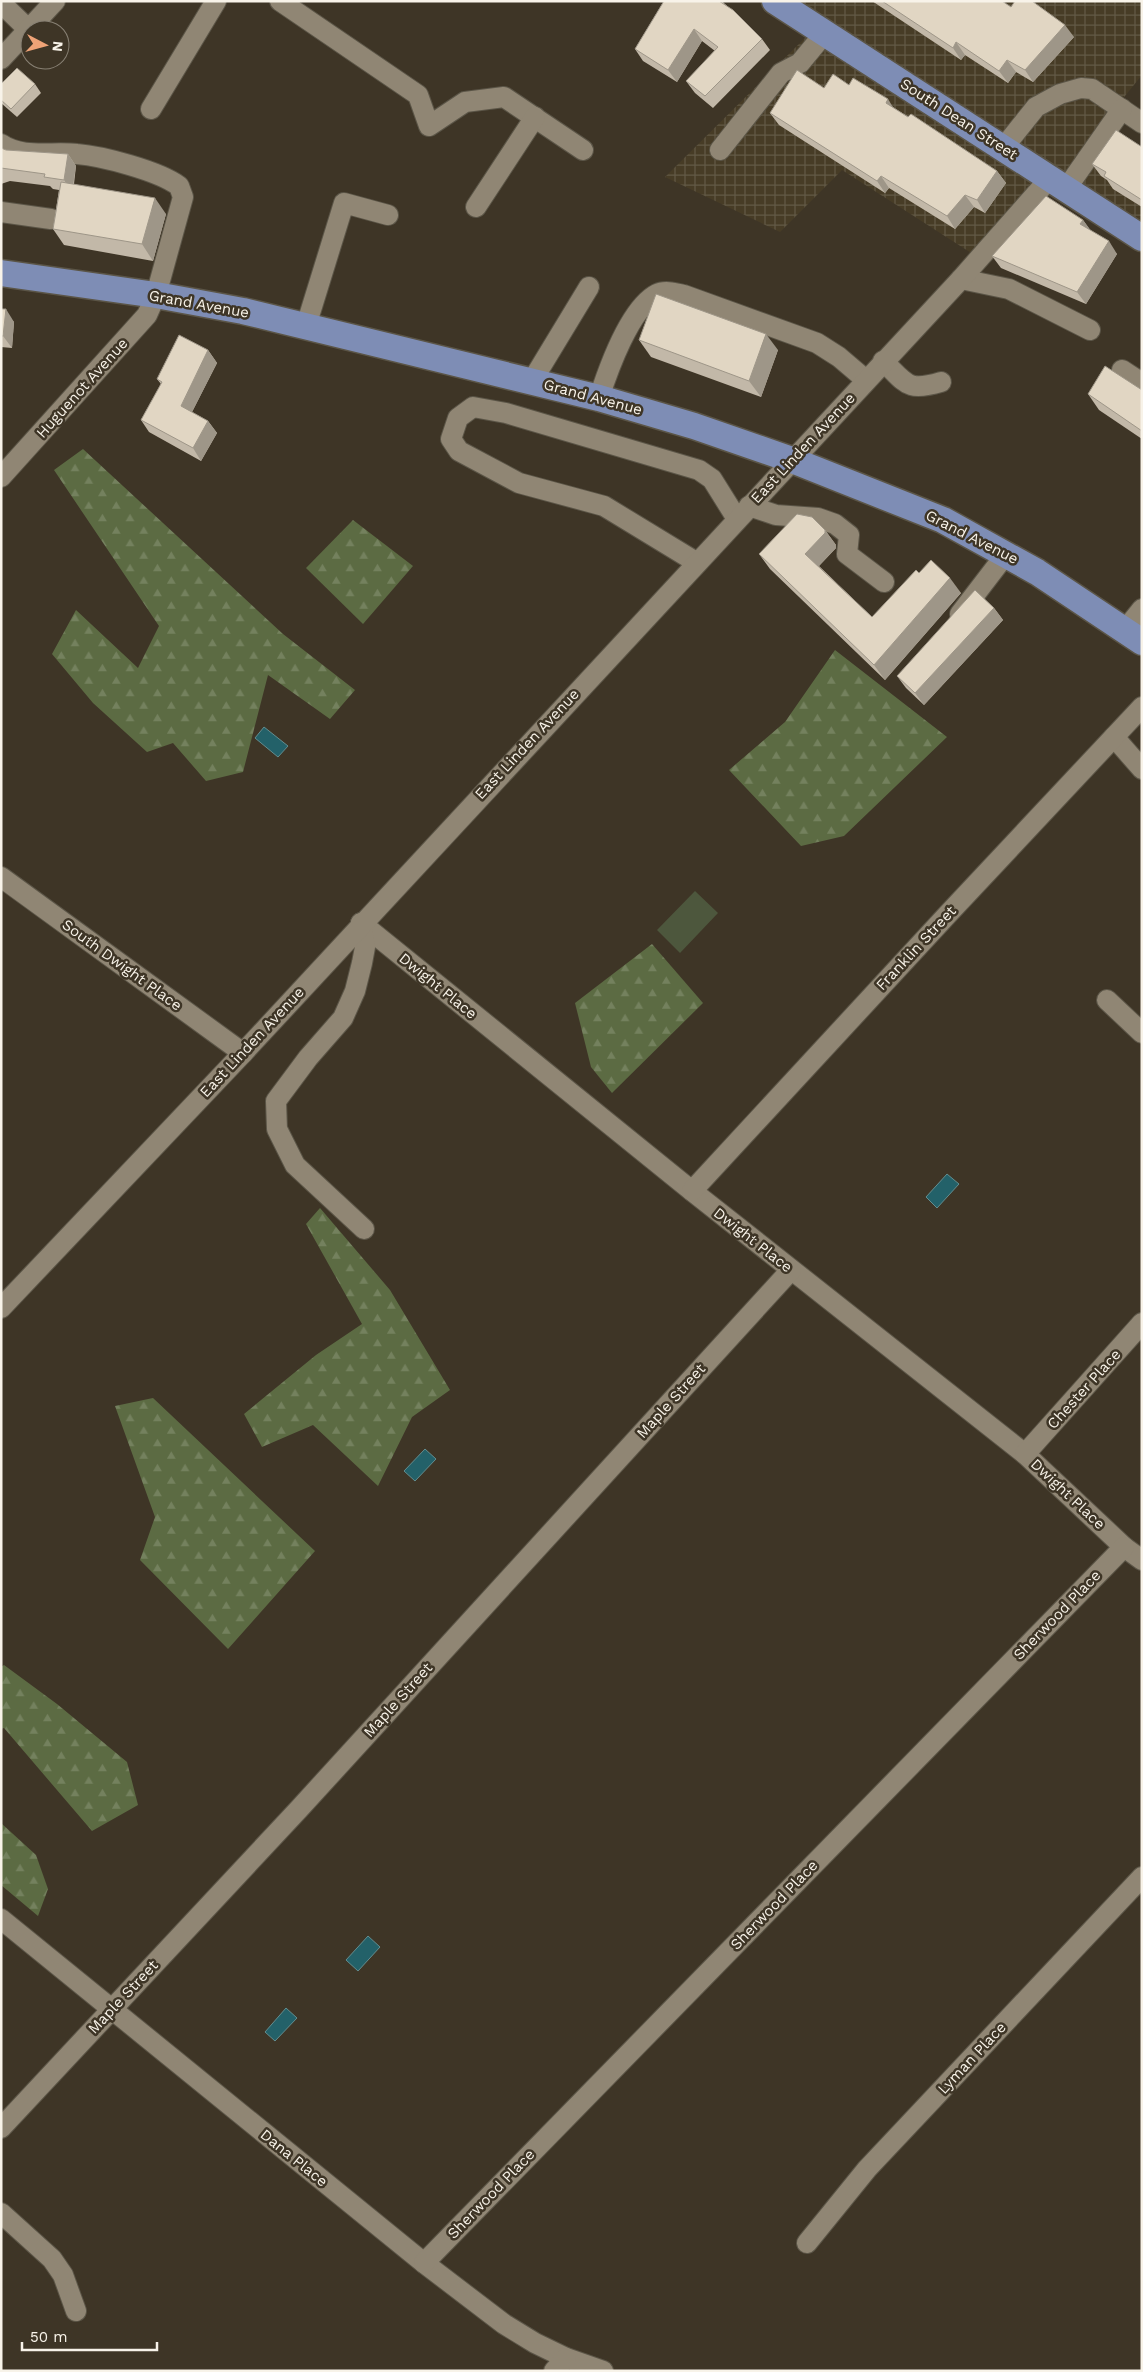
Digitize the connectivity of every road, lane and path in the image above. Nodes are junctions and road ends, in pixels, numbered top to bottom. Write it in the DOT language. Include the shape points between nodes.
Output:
graph roads {
  1 [pos="55,1"];
  2 [pos="216,1"];
  3 [pos="280,1"];
  4 [pos="775,1"];
  5 [pos="1,3"];
  6 [pos="38,20"];
  7 [pos="20,21"];
  8 [pos="824,34"];
  9 [pos="20,39"];
  10 [pos="1,59"];
  11 [pos="151,109"];
  12 [pos="1122,109"];
  13 [pos="534,117"];
  14 [pos="1142,123"];
  15 [pos="1,144"];
  16 [pos="1004,148"];
  17 [pos="583,150"];
  18 [pos="720,150"];
  19 [pos="1058,184"];
  20 [pos="476,207"];
  21 [pos="1,212"];
  22 [pos="388,214"];
  23 [pos="51,219"];
  24 [pos="1142,238"];
  25 [pos="1,273"];
  26 [pos="961,279"];
  27 [pos="589,287"];
  28 [pos="156,296"];
  29 [pos="306,326"];
  30 [pos="1090,330"];
  31 [pos="883,361"];
  32 [pos="1122,370"];
  33 [pos="866,380"];
  34 [pos="532,382"];
  35 [pos="941,382"];
  36 [pos="1142,384"];
  37 [pos="599,398"];
  38 [pos="792,460"];
  39 [pos="1,477"];
  40 [pos="743,512"];
  41 [pos="1006,554"];
  42 [pos="696,562"];
  43 [pos="884,582"];
  44 [pos="1142,609"];
  45 [pos="946,629"];
  46 [pos="1134,636"];
  47 [pos="1142,707"];
  48 [pos="1114,738"];
  49 [pos="1142,769"];
  50 [pos="1,877"];
  51 [pos="361,923"];
  52 [pos="1107,1000"];
  53 [pos="1142,1032"];
  54 [pos="243,1053"];
  55 [pos="692,1192"];
  56 [pos="364,1229"];
  57 [pos="791,1270"];
  58 [pos="1,1308"];
  59 [pos="1142,1323"];
  60 [pos="1025,1454"];
  61 [pos="1124,1547"];
  62 [pos="1142,1560"];
  63 [pos="1142,1877"];
  64 [pos="1,1919"];
  65 [pos="112,2009"];
  66 [pos="1,2128"];
  67 [pos="1,2213"];
  68 [pos="807,2243"];
  69 [pos="424,2263"];
  70 [pos="76,2311"];
  71 [pos="560,2364"];
  72 [pos="603,2371"];
  1 -- 6 [label="street"];
  2 -- 11 [label="street"];
  3 -- 13 [label="street" via="418,95 428,126 465,102 504,97"];
  4 -- 8 [label="main road, South Dean Street"];
  5 -- 7 [label="street"];
  8 -- 16 [label="main road, South Dean Street"];
  8 -- 18 [label="street" via="800,63 781,73"];
  9 -- 10 [label="street"];
  12 -- 14 [label="street"];
  12 -- 16 [label="street" via="1092,89 1081,88 1060,94 1036,107"];
  12 -- 19 [label="street, East Linden Avenue"];
  13 -- 17 [label="street"];
  13 -- 20 [label="street"];
  15 -- 28 [label="street, Huguenot Avenue" via="16,151 78,154 109,161 154,174 179,186 181,206"];
  16 -- 19 [label="main road, South Dean Street"];
  19 -- 24 [label="main road, South Dean Street"];
  19 -- 26 [label="street, East Linden Avenue"];
  21 -- 23 [label="street"];
  22 -- 29 [label="street" via="344,203"];
  25 -- 28 [label="main road, Grand Avenue"];
  26 -- 30 [label="street" via="1008,289"];
  26 -- 31 [label="street, East Linden Avenue"];
  27 -- 34 [label="street"];
  28 -- 29 [label="main road, Grand Avenue" via="225,307"];
  28 -- 39 [label="street, Huguenot Avenue" via="142,321"];
  29 -- 34 [label="main road, Grand Avenue"];
  31 -- 33 [label="street, East Linden Avenue"];
  31 -- 35 [label="street" via="905,383 919,388"];
  32 -- 36 [label="street"];
  33 -- 37 [label="street" via="817,343 684,295 667,292 650,299 634,320 613,357"];
  33 -- 38 [label="street, East Linden Avenue"];
  34 -- 37 [label="main road, Grand Avenue"];
  37 -- 38 [label="main road, Grand Avenue"];
  38 -- 40 [label="street, East Linden Avenue"];
  38 -- 41 [label="main road, Grand Avenue" via="943,520"];
  40 -- 42 [label="street, East Linden Avenue"];
  40 -- 42 [label="street" via="699,470 506,413 473,407 458,418 451,439 459,451 519,483 604,506"];
  40 -- 43 [label="street" via="818,518 835,524 849,535 847,554"];
  41 -- 45 [label="street"];
  41 -- 46 [label="main road, Grand Avenue" via="1064,588"];
  42 -- 51 [label="street, East Linden Avenue"];
  44 -- 46 [label="street"];
  47 -- 48 [label="street, Franklin Street"];
  48 -- 49 [label="street"];
  48 -- 55 [label="street, Franklin Street"];
  50 -- 54 [label="street, South Dwight Place"];
  51 -- 54 [label="street, East Linden Avenue"];
  51 -- 55 [label="street, Dwight Place"];
  51 -- 56 [label="street" via="365,947 362,963 355,991 343,1018 276,1101 277,1129 295,1165"];
  52 -- 53 [label="street"];
  54 -- 58 [label="street, East Linden Avenue"];
  55 -- 57 [label="street, Dwight Place"];
  57 -- 60 [label="street, Dwight Place"];
  57 -- 65 [label="street, Maple Street"];
  59 -- 60 [label="street, Chester Place"];
  60 -- 61 [label="street, Dwight Place"];
  61 -- 62 [label="street, Dwight Place"];
  61 -- 69 [label="street, Sherwood Place"];
  63 -- 68 [label="street, Lyman Place" via="867,2169"];
  64 -- 65 [label="street, Dana Place"];
  65 -- 66 [label="street, Maple Street"];
  65 -- 69 [label="street, Dana Place"];
  67 -- 70 [label="street" via="52,2259 63,2275"];
  69 -- 71 [label="street, Dana Place"];
  71 -- 72 [label="street, Dana Place"];
}
